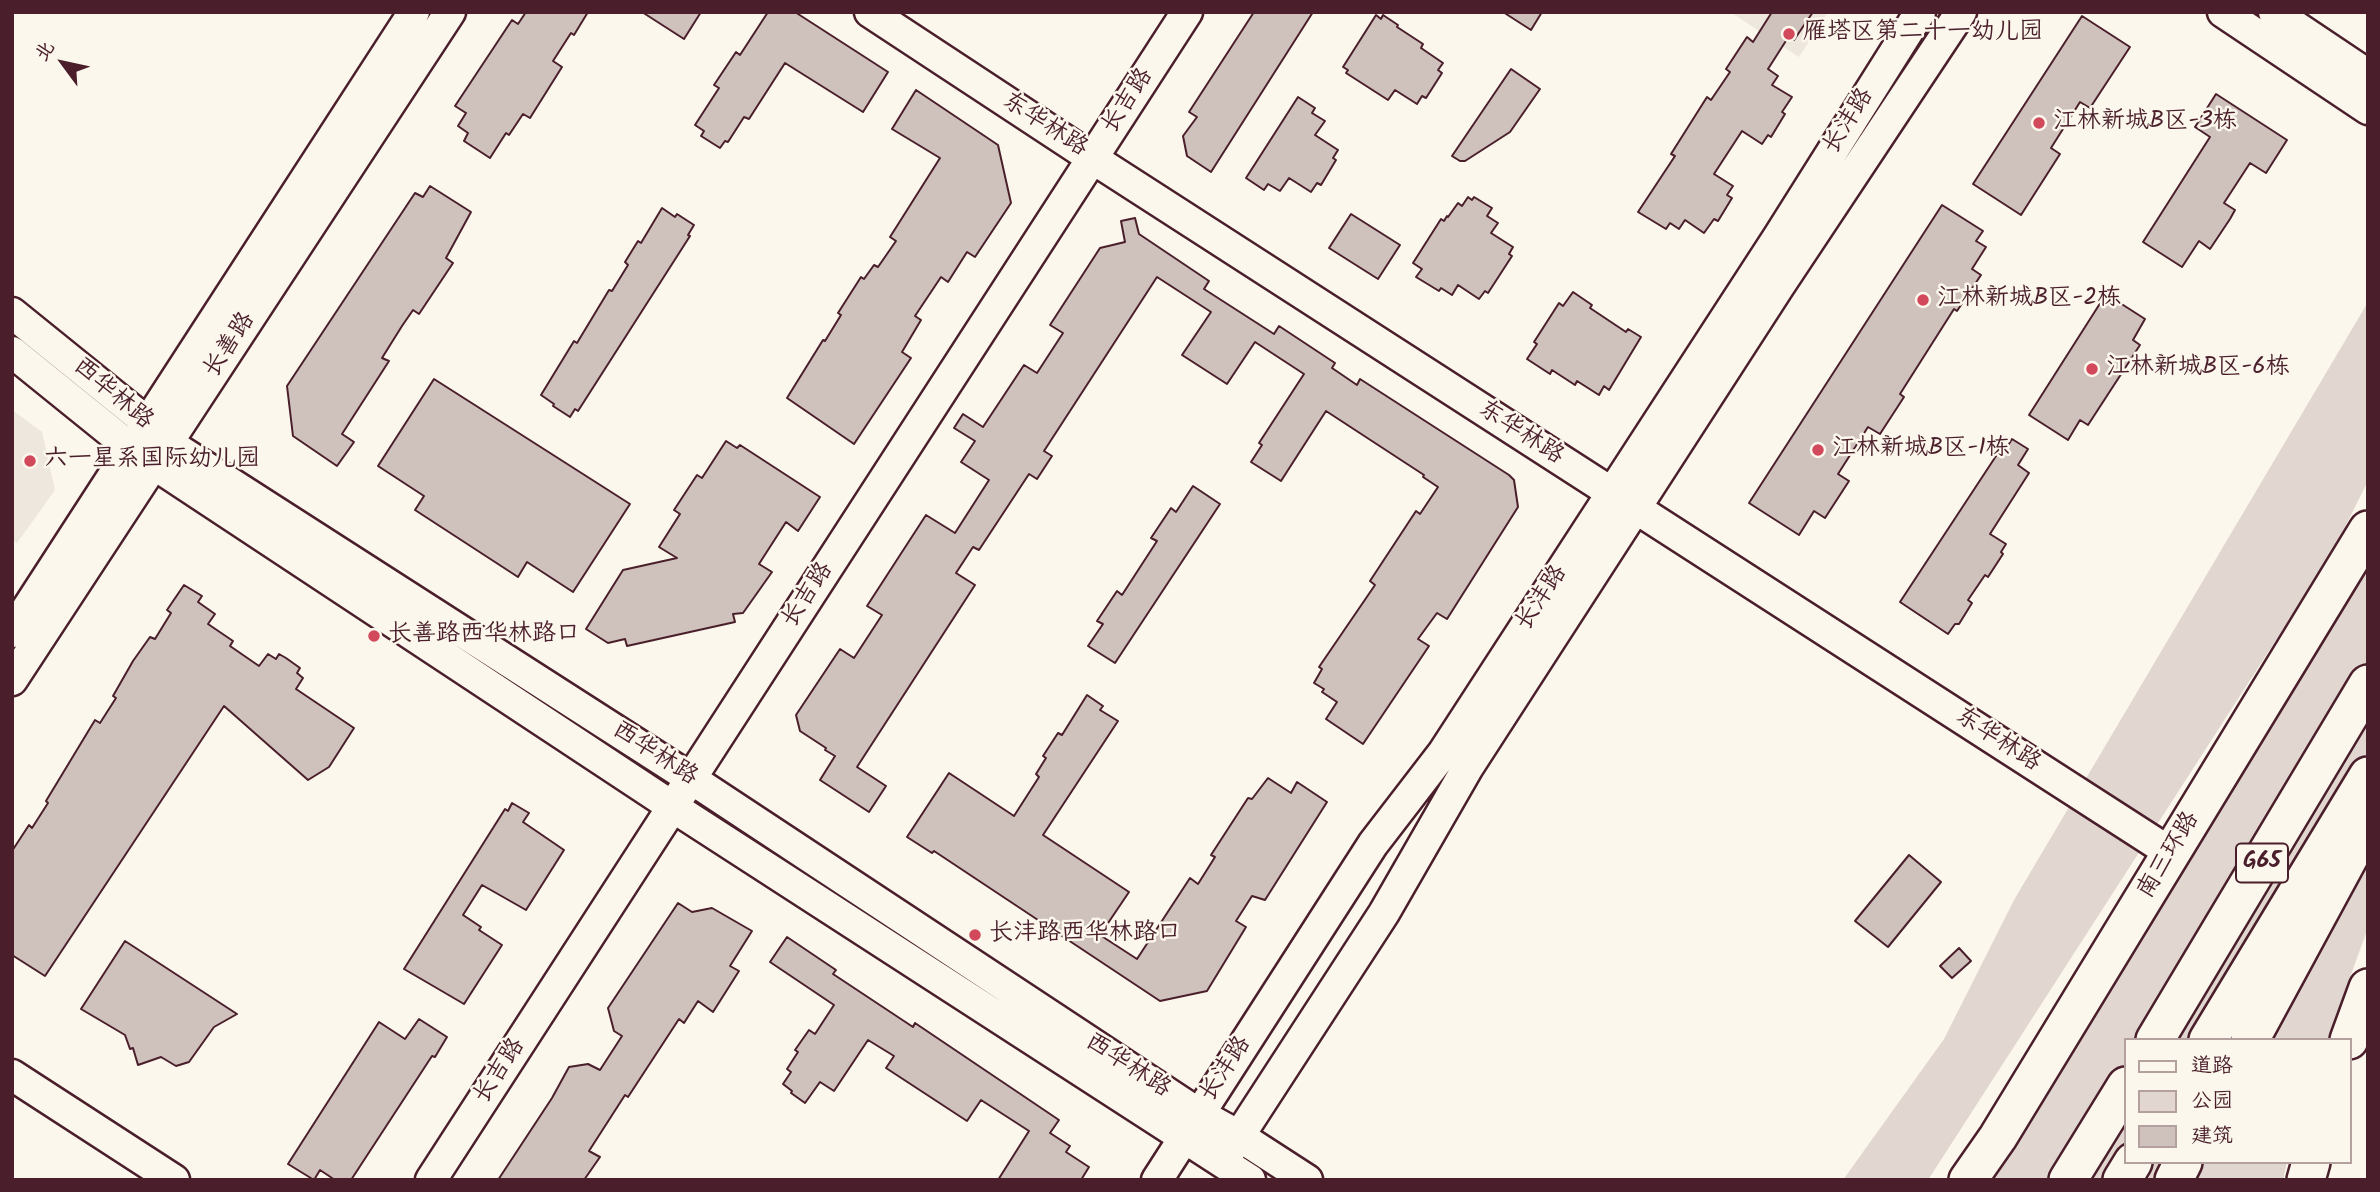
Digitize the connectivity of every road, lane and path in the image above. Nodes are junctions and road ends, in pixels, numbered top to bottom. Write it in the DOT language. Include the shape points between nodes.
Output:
graph roads {
  1 [pos="414,12"];
  2 [pos="450,12"];
  3 [pos="870,12"];
  4 [pos="1187,12"];
  5 [pos="1920,12"];
  6 [pos="1961,12"];
  7 [pos="2223,12"];
  8 [pos="2274,12"];
  9 [pos="2368,75"];
  10 [pos="2368,109"];
  11 [pos="1093,158"];
  12 [pos="12,313"];
  13 [pos="12,352"];
  14 [pos="151,445"];
  15 [pos="1624,500"];
  16 [pos="2368,530"];
  17 [pos="12,632"];
  18 [pos="12,680"];
  19 [pos="2368,684"];
  20 [pos="2368,776"];
  21 [pos="690,778"];
  22 [pos="673,807"];
  23 [pos="2368,822"];
  24 [pos="2171,853"];
  25 [pos="2368,988"];
  26 [pos="2156,1038"];
  27 [pos="2209,1038"];
  28 [pos="2251,1038"];
  29 [pos="2350,1038"];
  30 [pos="12,1075"];
  31 [pos="2124,1089"];
  32 [pos="1192,1126"];
  33 [pos="1239,1136"];
  34 [pos="2132,1164"];
  35 [pos="2182,1164"];
  36 [pos="1217,1171"];
  37 [pos="174,1180"];
  38 [pos="431,1180"];
  39 [pos="1157,1180"];
  40 [pos="1250,1180"];
  41 [pos="1307,1180"];
  42 [pos="1968,1180"];
  43 [pos="2068,1180"];
  44 [pos="2122,1180"];
  45 [pos="2174,1180"];
  1 -- 14 [label="street, 长善路"];
  2 -- 14 [label="street, 长善路"];
  3 -- 11 [label="street, 东华林路"];
  4 -- 11 [label="street, 长吉路"];
  5 -- 15 [label="street, 长沣路"];
  6 -- 15 [label="street, 长沣路" via="1779,286"];
  7 -- 10 [label="street"];
  8 -- 9 [label="street"];
  11 -- 15 [label="street, 东华林路"];
  11 -- 21 [label="street, 长吉路"];
  12 -- 14 [label="street, 西华林路"];
  13 -- 14 [label="street, 西华林路"];
  14 -- 17 [label="street, 长善路"];
  14 -- 18 [label="street, 长善路"];
  14 -- 21 [label="street, 西华林路"];
  14 -- 22 [label="street, 西华林路"];
  15 -- 24 [label="street, 东华林路"];
  15 -- 32 [label="street, 长沣路" via="1373,844"];
  15 -- 33 [label="street, 长沣路" via="1384,913"];
  16 -- 24 [label="highway, 南三环路"];
  19 -- 26 [label="highway, G65"];
  20 -- 27 [label="highway, G65"];
  21 -- 22 [label="street, 长吉路"];
  21 -- 32 [label="street, 西华林路"];
  22 -- 32 [label="street, 西华林路"];
  22 -- 38 [label="street, 长吉路"];
  23 -- 28 [label="highway"];
  24 -- 42 [label="highway, 南三环路"];
  25 -- 29 [label="highway"];
  30 -- 37 [label="street"];
  31 -- 43 [label="highway"];
  32 -- 33 [label="street, 西华林路"];
  32 -- 36 [label="street, 西华林路"];
  32 -- 39 [label="street, 长沣路"];
  33 -- 36 [label="street, 长沣路"];
  33 -- 41 [label="street, 西华林路"];
  34 -- 44 [label="highway"];
  35 -- 45 [label="highway"];
  36 -- 40 [label="street, 西华林路"];
}
